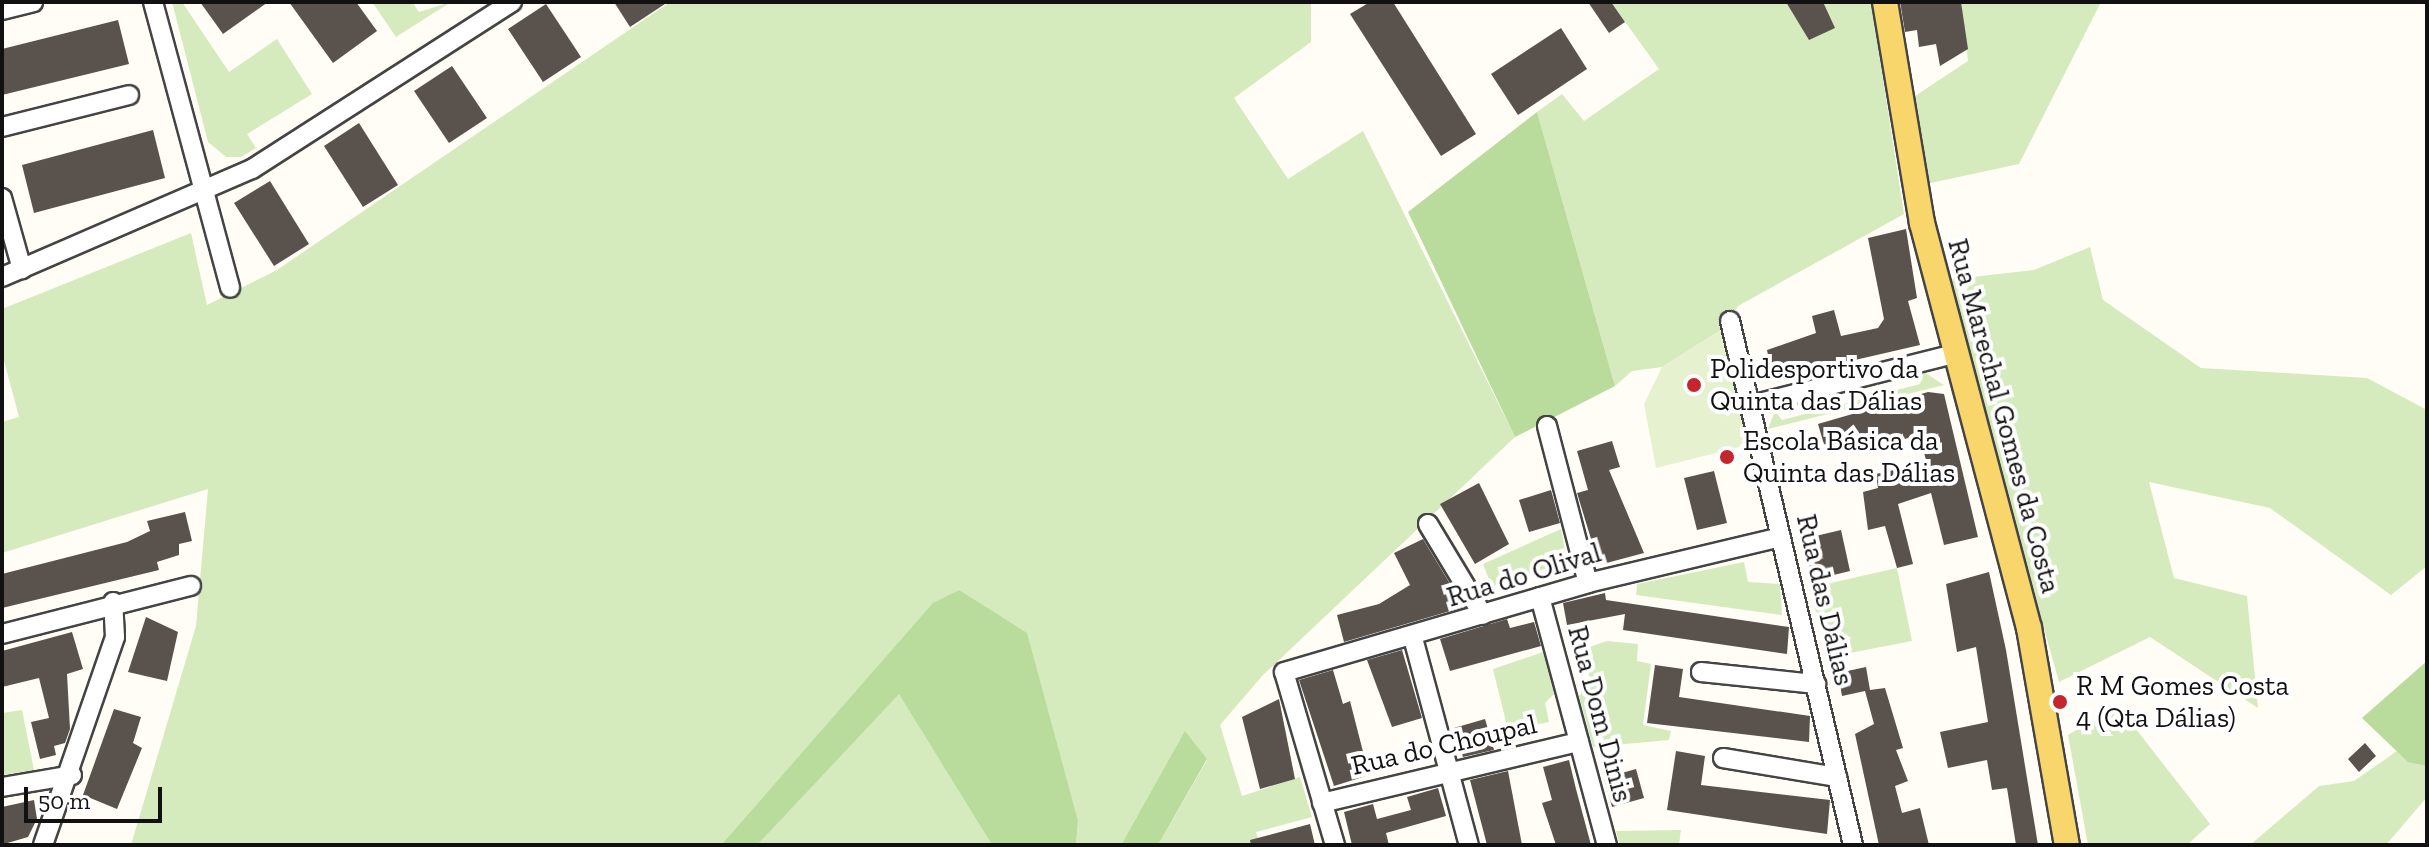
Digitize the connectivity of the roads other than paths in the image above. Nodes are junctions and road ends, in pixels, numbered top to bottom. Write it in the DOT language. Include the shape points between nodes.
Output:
graph roads {
  1 [pos="33,2"];
  2 [pos="153,2"];
  3 [pos="512,2"];
  4 [pos="1885,2"];
  5 [pos="2,10"];
  6 [pos="129,95"];
  7 [pos="2,127"];
  8 [pos="204,194"];
  9 [pos="2,198"];
  10 [pos="22,269"];
  11 [pos="2,277"];
  12 [pos="230,288"];
  13 [pos="1730,321"];
  14 [pos="1954,354"];
  15 [pos="1751,405"];
  16 [pos="1547,426"];
  17 [pos="1428,524"];
  18 [pos="1781,537"];
  19 [pos="1588,583"];
  20 [pos="191,586"];
  21 [pos="1540,597"];
  22 [pos="113,602"];
  23 [pos="1483,615"];
  24 [pos="2,634"];
  25 [pos="1413,638"];
  26 [pos="1701,672"];
  27 [pos="1816,684"];
  28 [pos="1579,742"];
  29 [pos="1723,758"];
  30 [pos="1449,771"];
  31 [pos="72,775"];
  32 [pos="1837,777"];
  33 [pos="2,787"];
  34 [pos="1322,803"];
  35 [pos="43,845"];
  36 [pos="1335,845"];
  37 [pos="1469,845"];
  38 [pos="1607,845"];
  39 [pos="1853,845"];
  40 [pos="2067,845"];
  1 -- 5 [label="street"];
  2 -- 8 [label="street"];
  3 -- 8 [label="street"];
  4 -- 14 [label="main road, Rua Marechal Gomes da Costa" via="1922,223"];
  6 -- 7 [label="street"];
  8 -- 10 [label="street"];
  8 -- 12 [label="street"];
  9 -- 10 [label="street"];
  10 -- 11 [label="street"];
  13 -- 15 [label="street, Rua das Dálias"];
  14 -- 15 [label="street"];
  14 -- 40 [label="main road, Rua Marechal Gomes da Costa" via="2029,628"];
  15 -- 18 [label="street, Rua das Dálias"];
  16 -- 19 [label="street"];
  17 -- 23 [label="street"];
  18 -- 19 [label="street, Rua do Olival"];
  18 -- 27 [label="street, Rua das Dálias"];
  19 -- 21 [label="street, Rua do Olival"];
  20 -- 22 [label="street"];
  21 -- 23 [label="street, Rua do Olival"];
  21 -- 28 [label="street, Rua Dom Dinis"];
  22 -- 24 [label="street"];
  22 -- 31 [label="street" via="115,637"];
  23 -- 25 [label="street, Rua do Olival"];
  25 -- 30 [label="street"];
  25 -- 34 [label="street, Rua do Olival" via="1284,672"];
  26 -- 27 [label="street"];
  27 -- 32 [label="street, Rua das Dálias"];
  28 -- 30 [label="street, Rua do Choupal"];
  28 -- 38 [label="street, Rua Dom Dinis"];
  29 -- 32 [label="street"];
  30 -- 34 [label="street, Rua do Choupal"];
  30 -- 37 [label="street"];
  31 -- 33 [label="street"];
  31 -- 35 [label="street"];
  32 -- 39 [label="street, Rua das Dálias"];
  34 -- 36 [label="street"];
}
